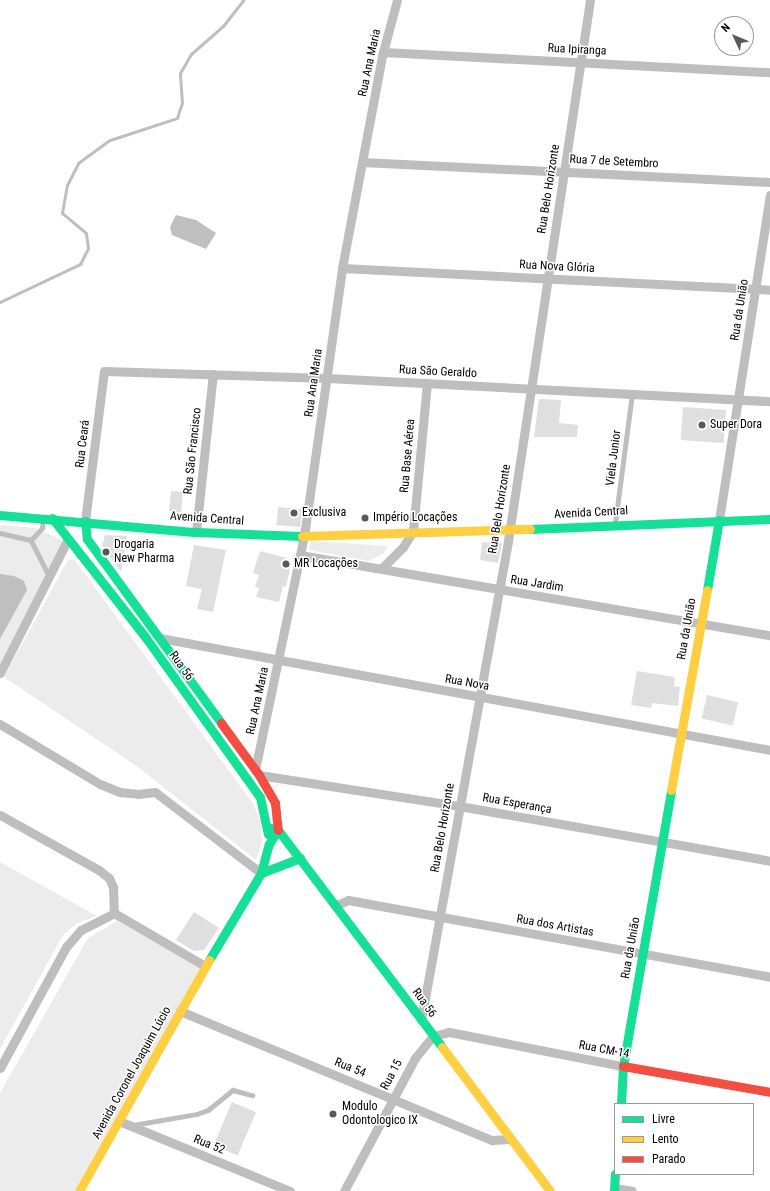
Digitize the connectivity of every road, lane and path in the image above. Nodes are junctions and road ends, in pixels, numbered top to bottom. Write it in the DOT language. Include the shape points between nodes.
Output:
graph roads {
  1 [pos="397,0"];
  2 [pos="590,0"];
  3 [pos="383,52"];
  4 [pos="581,62"];
  5 [pos="770,72"];
  6 [pos="362,162"];
  7 [pos="564,172"];
  8 [pos="770,182"];
  9 [pos="770,196"];
  10 [pos="342,268"];
  11 [pos="548,279"];
  12 [pos="755,289"];
  13 [pos="770,290"];
  14 [pos="104,371"];
  15 [pos="213,374"];
  16 [pos="327,378"];
  17 [pos="427,383"];
  18 [pos="531,388"];
  19 [pos="632,394"];
  20 [pos="738,399"];
  21 [pos="770,401"];
  22 [pos="0,515"];
  23 [pos="47,518"];
  24 [pos="770,519"];
  25 [pos="719,520"];
  26 [pos="85,521"];
  27 [pos="615,524"];
  28 [pos="510,529"];
  29 [pos="413,531"];
  30 [pos="196,532"];
  31 [pos="0,533"];
  32 [pos="304,536"];
  33 [pos="68,538"];
  34 [pos="31,540"];
  35 [pos="300,554"];
  36 [pos="382,568"];
  37 [pos="50,575"];
  38 [pos="498,590"];
  39 [pos="701,623"];
  40 [pos="770,635"];
  41 [pos="160,638"];
  42 [pos="279,661"];
  43 [pos="0,673"];
  44 [pos="479,698"];
  45 [pos="0,724"];
  46 [pos="681,734"];
  47 [pos="770,750"];
  48 [pos="257,772"];
  49 [pos="460,806"];
  50 [pos="0,815"];
  51 [pos="267,827"];
  52 [pos="278,830"];
  53 [pos="662,842"];
  54 [pos="269,844"];
  55 [pos="300,858"];
  56 [pos="770,861"];
  57 [pos="262,873"];
  58 [pos="337,905"];
  59 [pos="114,913"];
  60 [pos="440,917"];
  61 [pos="642,954"];
  62 [pos="205,966"];
  63 [pos="770,977"];
  64 [pos="180,1011"];
  65 [pos="421,1020"];
  66 [pos="433,1036"];
  67 [pos="623,1066"];
  68 [pos="0,1068"];
  69 [pos="770,1092"];
  70 [pos="252,1095"];
  71 [pos="393,1099"];
  72 [pos="621,1103"];
  73 [pos="119,1121"];
  74 [pos="130,1125"];
  75 [pos="511,1140"];
  76 [pos="615,1175"];
  77 [pos="614,1189"];
  78 [pos="79,1191"];
  79 [pos="290,1191"];
  80 [pos="344,1191"];
  81 [pos="550,1191"];
  82 [pos="632,1191"];
  1 -- 3 [label="street, Rua Ana Maria"];
  2 -- 4 [label="street, Rua Belo Horizonte"];
  3 -- 4 [label="street, Rua Ipiranga"];
  3 -- 6 [label="street, Rua Ana Maria"];
  4 -- 5 [label="street, Rua Ipiranga"];
  4 -- 7 [label="street, Rua Belo Horizonte"];
  6 -- 7 [label="street, Rua 7 de Setembro"];
  6 -- 10 [label="street, Rua Ana Maria"];
  7 -- 8 [label="street, Rua 7 de Setembro"];
  7 -- 11 [label="street, Rua Belo Horizonte"];
  9 -- 12 [label="street, Rua da União"];
  10 -- 11 [label="street, Rua Nova Glória"];
  10 -- 16 [label="street, Rua Ana Maria"];
  11 -- 12 [label="street, Rua Nova Glória"];
  11 -- 18 [label="street, Rua Belo Horizonte"];
  12 -- 13 [label="street, Rua Nova Glória"];
  12 -- 20 [label="street, Rua da União"];
  14 -- 15 [label="street, Rua São Geraldo"];
  14 -- 26 [label="street, Rua Ceará"];
  15 -- 16 [label="street, Rua São Geraldo"];
  15 -- 30 [label="street, Rua São Francisco"];
  16 -- 17 [label="street, Rua São Geraldo"];
  16 -- 32 [label="street, Rua Ana Maria"];
  17 -- 18 [label="street, Rua São Geraldo"];
  17 -- 29 [label="street, Rua Base Aérea"];
  18 -- 19 [label="street, Rua São Geraldo"];
  18 -- 28 [label="street, Rua Belo Horizonte"];
  19 -- 20 [label="street, Rua São Geraldo"];
  19 -- 27 [label="lane, Viela Junior"];
  20 -- 21 [label="street, Rua São Geraldo"];
  20 -- 25 [label="street, Rua da União"];
  22 -- 23 [label="street, Avenida Central"];
  23 -- 26 [label="street, Avenida Central"];
  23 -- 33 [label="street, Rua 56"];
  23 -- 34 [label="lane"];
  24 -- 25 [label="street, Avenida Central"];
  25 -- 27 [label="street, Avenida Central"];
  25 -- 39 [label="street, Rua da União"];
  26 -- 30 [label="street, Avenida Central"];
  26 -- 41 [label="street, Rua 56" via="87,539"];
  27 -- 28 [label="street, Avenida Central"];
  28 -- 29 [label="street, Avenida Central"];
  28 -- 38 [label="street, Rua Belo Horizonte"];
  29 -- 32 [label="street, Avenida Central"];
  29 -- 36 [label="street" via="403,547"];
  30 -- 32 [label="street, Avenida Central"];
  31 -- 34 [label="lane"];
  32 -- 35 [label="street, Rua Ana Maria"];
  33 -- 37 [label="street"];
  33 -- 51 [label="street, Rua 56" via="146,638 260,797"];
  34 -- 37 [label="lane"];
  35 -- 36 [label="street, Rua Jardim"];
  35 -- 42 [label="street, Rua Ana Maria"];
  36 -- 38 [label="street, Rua Jardim"];
  37 -- 43 [label="street"];
  38 -- 39 [label="street, Rua Jardim"];
  38 -- 44 [label="street, Rua Belo Horizonte"];
  39 -- 40 [label="street, Rua Jardim"];
  39 -- 46 [label="street, Rua da União"];
  41 -- 42 [label="street, Rua Nova"];
  41 -- 48 [label="street, Rua 56"];
  42 -- 44 [label="street, Rua Nova"];
  42 -- 48 [label="street, Rua Ana Maria"];
  44 -- 46 [label="street, Rua Nova"];
  44 -- 49 [label="street, Rua Belo Horizonte"];
  45 -- 57 [label="street" via="100,784 120,792 155,792"];
  46 -- 47 [label="street, Rua Nova"];
  46 -- 53 [label="street, Rua da União"];
  48 -- 49 [label="street, Rua Esperança"];
  48 -- 52 [label="street, Rua 56" via="275,803"];
  49 -- 53 [label="street, Rua Esperança"];
  49 -- 60 [label="street, Rua Belo Horizonte"];
  50 -- 59 [label="street" via="109,878 113,887"];
  51 -- 52 [label="street"];
  51 -- 54 [label="street, Avenida Coronel Joaquim Lúcio"];
  52 -- 54 [label="street, Avenida Coronel Joaquim Lúcio"];
  52 -- 55 [label="street, Rua 56"];
  53 -- 56 [label="street, Rua Esperança"];
  53 -- 61 [label="street, Rua da União"];
  54 -- 57 [label="street, Avenida Coronel Joaquim Lúcio"];
  55 -- 57 [label="street"];
  55 -- 58 [label="street, Rua 56"];
  57 -- 62 [label="street, Avenida Coronel Joaquim Lúcio"];
  58 -- 60 [label="street, Rua dos Artistas" via="348,900"];
  58 -- 65 [label="street, Rua 56"];
  59 -- 62 [label="street"];
  59 -- 68 [label="street" via="81,930 66,947"];
  60 -- 61 [label="street, Rua dos Artistas"];
  60 -- 65 [label="street, Rua Belo Horizonte"];
  61 -- 63 [label="street, Rua dos Artistas"];
  61 -- 67 [label="street, Rua da União"];
  62 -- 64 [label="street, Avenida Coronel Joaquim Lúcio"];
  64 -- 71 [label="street, Rua 54"];
  64 -- 73 [label="street, Avenida Coronel Joaquim Lúcio"];
  65 -- 66 [label="street, Rua 56"];
  66 -- 67 [label="street, Rua CM-14" via="449,1032"];
  66 -- 71 [label="street, Rua 15" via="415,1058"];
  66 -- 75 [label="street, Rua 56"];
  67 -- 69 [label="street, Rua CM-14"];
  67 -- 72 [label="street, Rua da União"];
  70 -- 74 [label="lane" via="233,1090 208,1110 197,1114"];
  71 -- 75 [label="street, Rua 54" via="492,1140"];
  71 -- 80 [label="street, Rua 15"];
  73 -- 74 [label="street, Rua 52"];
  73 -- 78 [label="street, Avenida Coronel Joaquim Lúcio"];
  74 -- 79 [label="street, Rua 52"];
  75 -- 81 [label="street, Rua 56"];
  76 -- 77 [label="street"];
  77 -- 82 [label="street"];
}
